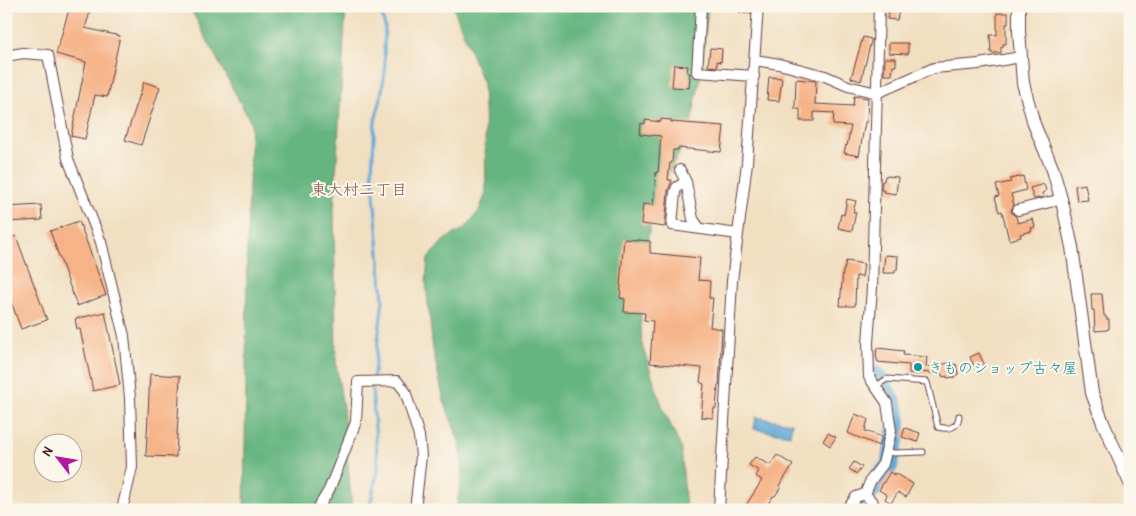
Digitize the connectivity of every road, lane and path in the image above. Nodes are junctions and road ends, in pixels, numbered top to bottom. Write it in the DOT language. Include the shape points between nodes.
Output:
graph roads {
  1 [pos="701,6"];
  2 [pos="758,6"];
  3 [pos="879,6"];
  4 [pos="1019,6"];
  5 [pos="6,56"];
  6 [pos="1021,57"];
  7 [pos="755,60"];
  8 [pos="754,76"];
  9 [pos="877,92"];
  10 [pos="680,170"];
  11 [pos="686,182"];
  12 [pos="1062,199"];
  13 [pos="1018,210"];
  14 [pos="700,229"];
  15 [pos="738,234"];
  16 [pos="876,386"];
  17 [pos="960,416"];
  18 [pos="890,452"];
  19 [pos="923,452"];
  20 [pos="1130,483"];
  21 [pos="865,494"];
  22 [pos="122,510"];
  23 [pos="317,510"];
  24 [pos="415,510"];
  25 [pos="719,510"];
  26 [pos="847,510"];
  27 [pos="875,510"];
  1 -- 8 [label="street" via="697,72"];
  2 -- 7 [label="street"];
  3 -- 9 [label="street"];
  4 -- 6 [label="street"];
  5 -- 22 [label="street" via="23,53 48,55 68,160 101,242 113,288 124,336 130,398 132,467"];
  6 -- 9 [label="street" via="934,68"];
  6 -- 12 [label="street" via="1023,83 1034,124"];
  7 -- 8 [label="street"];
  7 -- 9 [label="street"];
  8 -- 15 [label="street"];
  9 -- 16 [label="street" via="868,343 869,377"];
  10 -- 11 [label="street"];
  11 -- 14 [label="street" via="693,219"];
  11 -- 14 [label="street" via="675,192 672,225"];
  12 -- 13 [label="street"];
  12 -- 20 [label="street" via="1072,247 1092,393"];
  14 -- 15 [label="street"];
  15 -- 25 [label="street" via="732,281"];
  16 -- 17 [label="lane" via="888,379 927,382 938,427 951,428 957,425"];
  16 -- 18 [label="street" via="887,403"];
  18 -- 19 [label="lane"];
  18 -- 21 [label="street"];
  21 -- 26 [label="street" via="856,497"];
  21 -- 27 [label="street"];
  23 -- 24 [label="street" via="329,490 356,422 358,382 397,381 405,391 419,436 421,456"];
}
